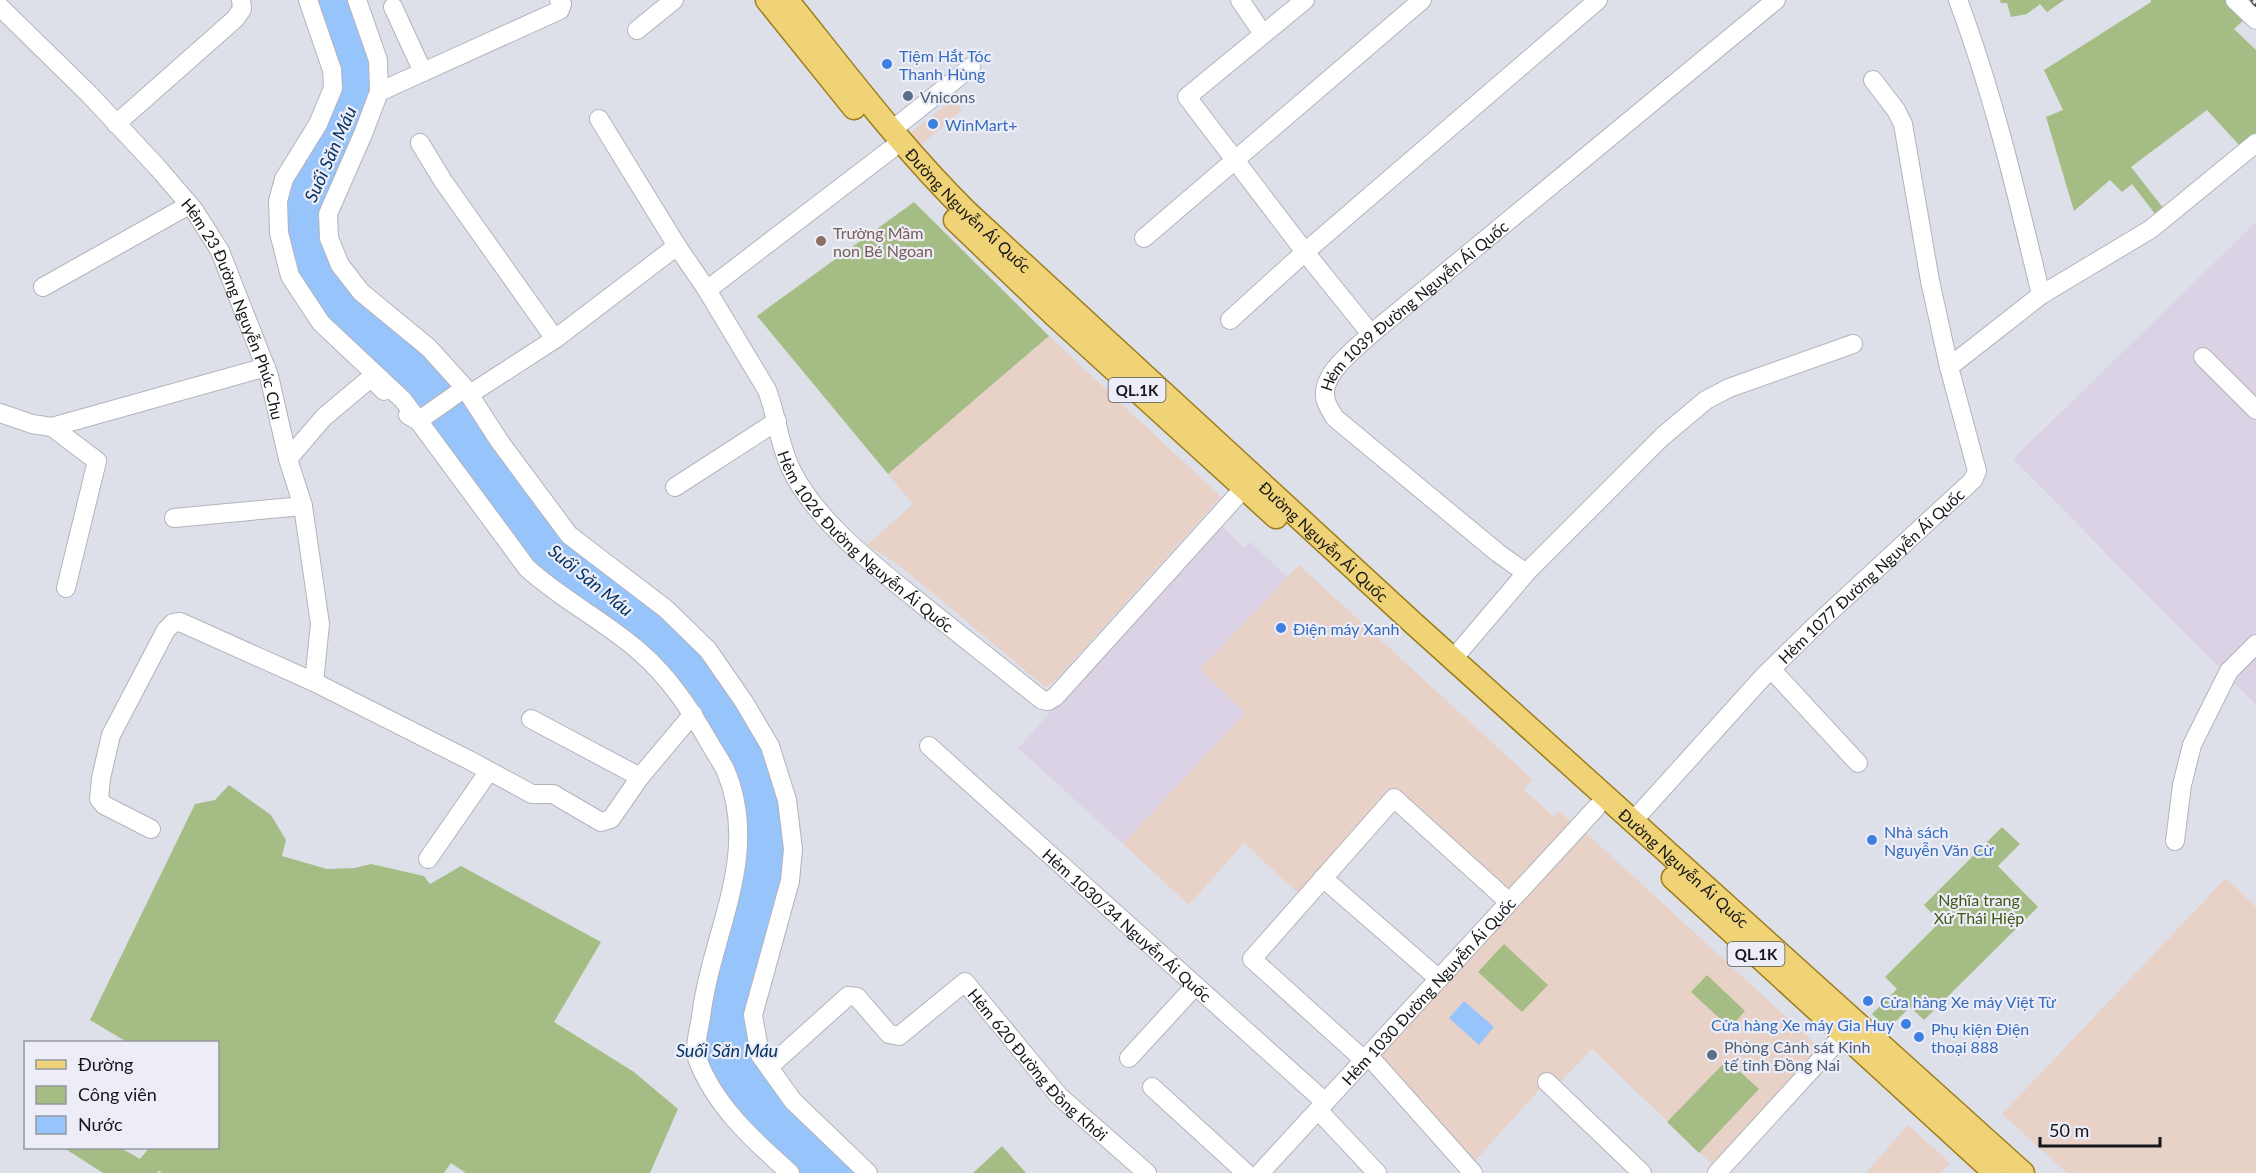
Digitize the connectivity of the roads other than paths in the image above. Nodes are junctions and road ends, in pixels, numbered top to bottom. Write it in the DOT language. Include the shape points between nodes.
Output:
graph roads {
  1 [pos="241,0"];
  2 [pos="308,0"];
  3 [pos="357,0"];
  4 [pos="559,0"];
  5 [pos="674,0"];
  6 [pos="767,0"];
  7 [pos="787,0"];
  8 [pos="1240,0"];
  9 [pos="1305,0"];
  10 [pos="1422,0"];
  11 [pos="1598,0"];
  12 [pos="1776,0"];
  13 [pos="1958,0"];
  14 [pos="2235,0"];
  15 [pos="0,6"];
  16 [pos="393,7"];
  17 [pos="2256,20"];
  18 [pos="637,30"];
  19 [pos="1263,34"];
  20 [pos="970,67"];
  21 [pos="423,72"];
  22 [pos="1873,80"];
  23 [pos="379,92"];
  24 [pos="599,119"];
  25 [pos="116,124"];
  26 [pos="891,140"];
  27 [pos="420,143"];
  28 [pos="2256,143"];
  29 [pos="1235,162"];
  30 [pos="189,205"];
  31 [pos="1144,238"];
  32 [pos="677,246"];
  33 [pos="1305,252"];
  34 [pos="43,287"];
  35 [pos="707,290"];
  36 [pos="2040,295"];
  37 [pos="1230,320"];
  38 [pos="1371,334"];
  39 [pos="555,339"];
  40 [pos="1852,344"];
  41 [pos="2203,357"];
  42 [pos="266,367"];
  43 [pos="1949,367"];
  44 [pos="467,391"];
  45 [pos="2256,410"];
  46 [pos="0,413"];
  47 [pos="418,421"];
  48 [pos="777,421"];
  49 [pos="52,427"];
  50 [pos="288,459"];
  51 [pos="675,487"];
  52 [pos="1244,488"];
  53 [pos="303,506"];
  54 [pos="174,518"];
  55 [pos="1526,573"];
  56 [pos="66,588"];
  57 [pos="1407,627"];
  58 [pos="2256,644"];
  59 [pos="1453,659"];
  60 [pos="1771,669"];
  61 [pos="314,682"];
  62 [pos="693,714"];
  63 [pos="531,719"];
  64 [pos="929,747"];
  65 [pos="1858,763"];
  66 [pos="489,771"];
  67 [pos="640,777"];
  68 [pos="1601,802"];
  69 [pos="1628,827"];
  70 [pos="152,829"];
  71 [pos="2175,841"];
  72 [pos="1662,857"];
  73 [pos="428,860"];
  74 [pos="1323,878"];
  75 [pos="1509,902"];
  76 [pos="1439,979"];
  77 [pos="1195,986"];
  78 [pos="1844,1034"];
  79 [pos="1129,1058"];
  80 [pos="1366,1058"];
  81 [pos="769,1067"];
  82 [pos="1547,1082"];
  83 [pos="1152,1087"];
  84 [pos="1322,1106"];
  85 [pos="790,1173"];
  86 [pos="868,1173"];
  87 [pos="1147,1173"];
  88 [pos="1246,1173"];
  89 [pos="1260,1173"];
  90 [pos="1377,1173"];
  91 [pos="1473,1173"];
  92 [pos="1642,1173"];
  93 [pos="1717,1173"];
  94 [pos="1995,1173"];
  95 [pos="2022,1173"];
  1 -- 25 [label="street" via="242,9 235,20"];
  2 -- 47 [label="street" via="332,70 333,88 318,124 285,179 278,201 279,233 290,276 321,322 403,400"];
  3 -- 23 [label="street" via="378,60"];
  4 -- 21 [label="street" via="560,10"];
  5 -- 18 [label="street"];
  6 -- 26 [label="main road, Đường Nguyễn Ái Quốc / QL.1K"];
  7 -- 26 [label="main road, Đường Nguyễn Ái Quốc / QL.1K"];
  8 -- 19 [label="street"];
  9 -- 19 [label="street"];
  10 -- 29 [label="street"];
  11 -- 33 [label="street"];
  12 -- 38 [label="street, Hẻm 1039 Đường Nguyễn Ái Quốc"];
  13 -- 36 [label="street" via="2009,160"];
  14 -- 17 [label="street"];
  15 -- 25 [label="street, Hẻm 23 Đường Nguyễn Phúc Chu"];
  16 -- 21 [label="street"];
  19 -- 29 [label="street" via="1187,97"];
  20 -- 26 [label="street"];
  21 -- 23 [label="street"];
  22 -- 43 [label="street, Hẻm 1077 Đường Nguyễn Ái Quốc" via="1903,124"];
  23 -- 44 [label="street" via="328,214 329,238 340,265 361,292 429,348"];
  24 -- 32 [label="street, Hẻm 1026 Đường Nguyễn Ái Quốc"];
  25 -- 30 [label="street, Hẻm 23 Đường Nguyễn Phúc Chu"];
  26 -- 35 [label="street"];
  26 -- 52 [label="main road, Đường Nguyễn Ái Quốc / QL.1K" via="988,254"];
  26 -- 57 [label="main road, Đường Nguyễn Ái Quốc / QL.1K"];
  27 -- 39 [label="street"];
  28 -- 36 [label="street" via="2151,229"];
  29 -- 31 [label="street"];
  29 -- 33 [label="street"];
  30 -- 34 [label="street"];
  30 -- 42 [label="street, Hẻm 23 Đường Nguyễn Phúc Chu" via="220,251"];
  32 -- 35 [label="street, Hẻm 1026 Đường Nguyễn Ái Quốc"];
  32 -- 39 [label="street"];
  33 -- 37 [label="street"];
  33 -- 38 [label="street"];
  35 -- 48 [label="street, Hẻm 1026 Đường Nguyễn Ái Quốc" via="761,377"];
  36 -- 43 [label="street"];
  38 -- 55 [label="street, Hẻm 1039 Đường Nguyễn Ái Quốc" via="1331,374 1324,390 1335,418"];
  39 -- 44 [label="street"];
  40 -- 55 [label="street" via="1706,400 1663,436"];
  41 -- 45 [label="street"];
  42 -- 49 [label="street"];
  42 -- 50 [label="street, Hẻm 23 Đường Nguyễn Phúc Chu"];
  43 -- 60 [label="street, Hẻm 1077 Đường Nguyễn Ái Quốc" via="1976,461 1973,480"];
  44 -- 47 [label="street"];
  44 -- 81 [label="street" via="569,535 666,609 708,650 770,746 787,800 793,849 790,881 753,1015 760,1055"];
  46 -- 49 [label="street"];
  47 -- 50 [label="street" via="374,381 367,381 324,417"];
  47 -- 62 [label="street" via="527,568 639,651"];
  48 -- 51 [label="street"];
  48 -- 52 [label="street, Hẻm 1026 Đường Nguyễn Ái Quốc" via="790,469 834,526 866,559 1045,701 1055,697"];
  49 -- 56 [label="street" via="97,461"];
  50 -- 53 [label="street, Hẻm 23 Đường Nguyễn Phúc Chu"];
  52 -- 57 [label="main road, Đường Nguyễn Ái Quốc / QL.1K"];
  53 -- 54 [label="street"];
  53 -- 61 [label="street, Hẻm 23 Đường Nguyễn Phúc Chu" via="320,624"];
  55 -- 59 [label="street"];
  57 -- 59 [label="main road, Đường Nguyễn Ái Quốc / QL.1K"];
  57 -- 68 [label="main road, Đường Nguyễn Ái Quốc / QL.1K"];
  58 -- 71 [label="street" via="2229,671 2192,745"];
  59 -- 68 [label="main road, Đường Nguyễn Ái Quốc / QL.1K"];
  60 -- 65 [label="street"];
  60 -- 69 [label="street, Hẻm 1077 Đường Nguyễn Ái Quốc"];
  61 -- 66 [label="street"];
  61 -- 70 [label="street" via="180,622 173,623 111,735 101,778 99,799 104,805"];
  62 -- 67 [label="street"];
  62 -- 85 [label="street" via="725,769 738,814 739,854 703,996 696,1055 714,1093 753,1140"];
  63 -- 67 [label="street"];
  64 -- 77 [label="street, Hẻm 1030/34 Nguyễn Ái Quốc"];
  66 -- 67 [label="street" via="532,794 553,794 600,822 611,819"];
  66 -- 73 [label="street"];
  68 -- 69 [label="main road, Đường Nguyễn Ái Quốc / QL.1K"];
  68 -- 75 [label="street, Hẻm 1030 Đường Nguyễn Ái Quốc"];
  69 -- 72 [label="main road, Đường Nguyễn Ái Quốc / QL.1K"];
  72 -- 78 [label="main road, Đường Nguyễn Ái Quốc / QL.1K"];
  72 -- 95 [label="main road, Đường Nguyễn Ái Quốc / QL.1K"];
  74 -- 75 [label="street" via="1394,798"];
  74 -- 76 [label="street"];
  74 -- 80 [label="street" via="1252,959"];
  75 -- 76 [label="street, Hẻm 1030 Đường Nguyễn Ái Quốc"];
  76 -- 80 [label="street, Hẻm 1030 Đường Nguyễn Ái Quốc"];
  77 -- 79 [label="street"];
  77 -- 84 [label="street, Hẻm 1030/34 Nguyễn Ái Quốc"];
  78 -- 93 [label="street"];
  78 -- 94 [label="main road, Đường Nguyễn Ái Quốc / QL.1K"];
  80 -- 84 [label="street, Hẻm 1030 Đường Nguyễn Ái Quốc"];
  80 -- 91 [label="street"];
  81 -- 86 [label="street" via="793,1101"];
  81 -- 87 [label="street, Hẻm 620 Đường Đồng Khởi" via="848,996 857,997 889,1034 898,1036 965,982 1059,1096"];
  82 -- 92 [label="street"];
  83 -- 88 [label="street"];
  84 -- 89 [label="street, Hẻm 1030 Đường Nguyễn Ái Quốc"];
  84 -- 90 [label="street, Hẻm 1030/34 Nguyễn Ái Quốc"];
}
